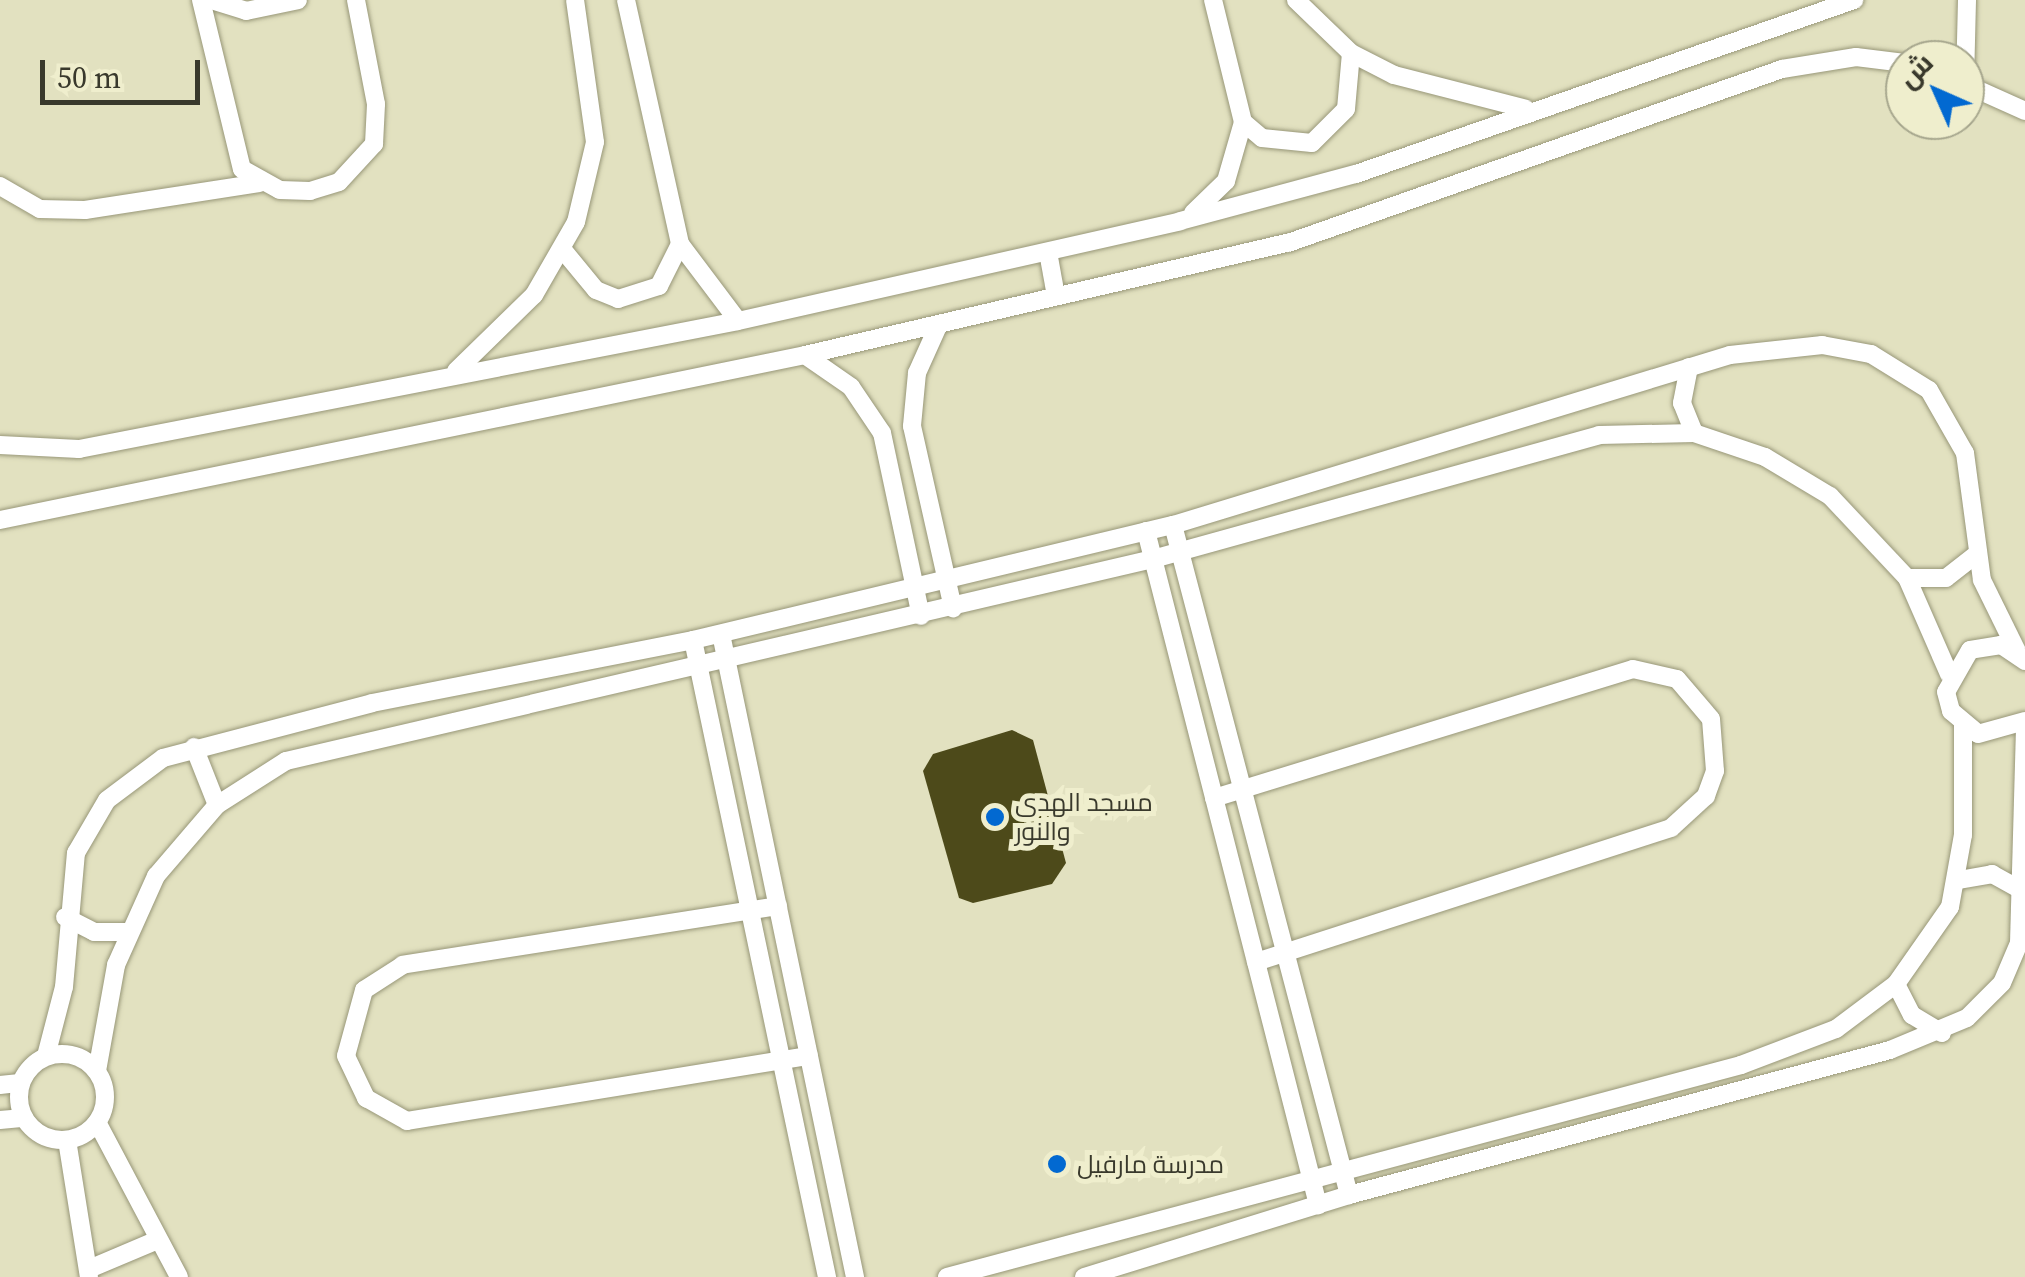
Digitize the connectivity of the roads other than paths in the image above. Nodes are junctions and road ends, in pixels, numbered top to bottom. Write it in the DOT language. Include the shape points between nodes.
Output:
graph roads {
  1 [pos="202,0"];
  2 [pos="211,0"];
  3 [pos="298,0"];
  4 [pos="356,0"];
  5 [pos="574,0"];
  6 [pos="626,0"];
  7 [pos="1213,0"];
  8 [pos="1296,0"];
  9 [pos="1854,0"];
  10 [pos="1968,0"];
  11 [pos="1967,40"];
  12 [pos="1351,53"];
  13 [pos="1885,61"];
  14 [pos="1985,93"];
  15 [pos="1526,109"];
  16 [pos="2025,112"];
  17 [pos="1243,122"];
  18 [pos="259,184"];
  19 [pos="0,186"];
  20 [pos="1180,221"];
  21 [pos="680,244"];
  22 [pos="563,250"];
  23 [pos="1048,252"];
  24 [pos="1056,296"];
  25 [pos="738,321"];
  26 [pos="938,324"];
  27 [pos="805,355"];
  28 [pos="1689,367"];
  29 [pos="456,372"];
  30 [pos="1694,433"];
  31 [pos="0,445"];
  32 [pos="0,500"];
  33 [pos="20,512"];
  34 [pos="0,520"];
  35 [pos="1173,525"];
  36 [pos="1146,532"];
  37 [pos="1180,552"];
  38 [pos="1976,554"];
  39 [pos="1153,559"];
  40 [pos="1906,578"];
  41 [pos="947,580"];
  42 [pos="916,587"];
  43 [pos="954,608"];
  44 [pos="921,616"];
  45 [pos="721,634"];
  46 [pos="694,640"];
  47 [pos="2021,656"];
  48 [pos="727,664"];
  49 [pos="700,670"];
  50 [pos="1949,674"];
  51 [pos="2025,722"];
  52 [pos="1963,725"];
  53 [pos="194,747"];
  54 [pos="1243,790"];
  55 [pos="1214,798"];
  56 [pos="217,805"];
  57 [pos="1959,880"];
  58 [pos="2021,890"];
  59 [pos="778,906"];
  60 [pos="750,910"];
  61 [pos="65,917"];
  62 [pos="126,932"];
  63 [pos="1284,952"];
  64 [pos="1256,962"];
  65 [pos="1896,984"];
  66 [pos="1942,1032"];
  67 [pos="46,1056"];
  68 [pos="808,1056"];
  69 [pos="782,1060"];
  70 [pos="97,1072"];
  71 [pos="20,1082"];
  72 [pos="0,1085"];
  73 [pos="24,1118"];
  74 [pos="0,1120"];
  75 [pos="97,1122"];
  76 [pos="66,1140"];
  77 [pos="1341,1165"];
  78 [pos="1311,1176"];
  79 [pos="1349,1195"];
  80 [pos="1318,1204"];
  81 [pos="1106,1240"];
  82 [pos="153,1242"];
  83 [pos="1076,1248"];
  84 [pos="89,1273"];
  85 [pos="1113,1274"];
  86 [pos="179,1277"];
  87 [pos="827,1277"];
  88 [pos="854,1277"];
  89 [pos="947,1277"];
  90 [pos="1083,1277"];
  1 -- 18 [label="street" via="232,142"];
  2 -- 3 [label="street" via="246,10"];
  4 -- 18 [label="street" via="374,144 339,182 310,192"];
  5 -- 22 [label="street" via="595,142"];
  6 -- 21 [label="street"];
  7 -- 17 [label="street"];
  8 -- 12 [label="street"];
  9 -- 15 [label="street"];
  10 -- 11 [label="street"];
  12 -- 15 [label="street" via="1435,88"];
  12 -- 17 [label="street" via="1346,109 1312,143 1262,138"];
  13 -- 24 [label="street" via="1856,57 1782,69 1374,218"];
  14 -- 16 [label="street"];
  15 -- 20 [label="street" via="1356,174"];
  17 -- 20 [label="street" via="1226,181"];
  18 -- 19 [label="street" via="84,210 40,209"];
  20 -- 23 [label="street"];
  21 -- 22 [label="street" via="659,286 618,298 596,290"];
  21 -- 25 [label="street"];
  22 -- 29 [label="street" via="534,296"];
  23 -- 24 [label="street"];
  23 -- 25 [label="street"];
  24 -- 26 [label="street"];
  25 -- 29 [label="street"];
  26 -- 27 [label="street"];
  26 -- 41 [label="street" via="917,373 912,426"];
  27 -- 33 [label="street"];
  27 -- 42 [label="street" via="851,387 882,433"];
  28 -- 30 [label="street" via="1682,403"];
  28 -- 35 [label="street"];
  28 -- 38 [label="street" via="1822,346 1901,367 1951,419 1972,486"];
  29 -- 31 [label="street" via="80,450"];
  30 -- 37 [label="street" via="1559,444"];
  30 -- 40 [label="street" via="1766,457 1830,496"];
  32 -- 33 [label="street"];
  33 -- 34 [label="street"];
  35 -- 36 [label="street"];
  35 -- 37 [label="street"];
  36 -- 39 [label="street"];
  36 -- 41 [label="street"];
  37 -- 39 [label="street"];
  37 -- 54 [label="street"];
  38 -- 40 [label="street" via="1946,578"];
  38 -- 47 [label="street"];
  39 -- 43 [label="street"];
  39 -- 55 [label="street"];
  40 -- 50 [label="street"];
  41 -- 42 [label="street"];
  41 -- 43 [label="street"];
  42 -- 44 [label="street"];
  42 -- 45 [label="street"];
  43 -- 44 [label="street"];
  44 -- 48 [label="street"];
  45 -- 46 [label="street"];
  45 -- 48 [label="street"];
  46 -- 49 [label="street"];
  46 -- 53 [label="street"];
  47 -- 50 [label="street" via="1970,650"];
  48 -- 49 [label="street"];
  48 -- 59 [label="street"];
  49 -- 56 [label="street" via="320,748"];
  49 -- 60 [label="street"];
  50 -- 52 [label="street" via="1946,692"];
  51 -- 52 [label="street" via="1995,736"];
  51 -- 58 [label="street" via="2017,765"];
  52 -- 57 [label="street"];
  53 -- 56 [label="street" via="212,773"];
  53 -- 61 [label="street" via="107,800 76,853"];
  54 -- 55 [label="street"];
  54 -- 63 [label="street"];
  54 -- 63 [label="street" via="1634,669 1677,679 1710,719 1716,771 1706,796 1671,828"];
  55 -- 64 [label="street"];
  56 -- 62 [label="street" via="156,876"];
  57 -- 58 [label="street" via="1992,874"];
  57 -- 65 [label="street" via="1935,935"];
  58 -- 66 [label="street" via="2012,964 1988,998"];
  59 -- 60 [label="street"];
  59 -- 68 [label="street"];
  60 -- 69 [label="street"];
  60 -- 69 [label="street" via="403,965 358,1000 346,1056 366,1098 407,1121"];
  61 -- 62 [label="street" via="94,932"];
  61 -- 67 [label="street" via="64,986"];
  62 -- 70 [label="street"];
  63 -- 64 [label="street"];
  63 -- 77 [label="street"];
  64 -- 78 [label="street"];
  65 -- 66 [label="street" via="1912,1015"];
  65 -- 77 [label="street" via="1807,1044"];
  66 -- 79 [label="street"];
  67 -- 70 [label="street" via="83,1059"];
  67 -- 71 [label="street"];
  68 -- 69 [label="street"];
  68 -- 88 [label="street"];
  69 -- 87 [label="street"];
  70 -- 75 [label="street" via="104,1088"];
  71 -- 72 [label="street"];
  71 -- 73 [label="street"];
  73 -- 74 [label="street"];
  73 -- 76 [label="street"];
  75 -- 76 [label="street"];
  75 -- 82 [label="street"];
  76 -- 84 [label="street"];
  77 -- 78 [label="street"];
  77 -- 79 [label="street"];
  78 -- 80 [label="street"];
  78 -- 81 [label="street"];
  79 -- 80 [label="street"];
  80 -- 85 [label="street"];
  81 -- 83 [label="street"];
  81 -- 85 [label="street"];
  82 -- 84 [label="street"];
  82 -- 86 [label="street"];
  83 -- 89 [label="street"];
  83 -- 90 [label="street"];
  85 -- 90 [label="street"];
}
